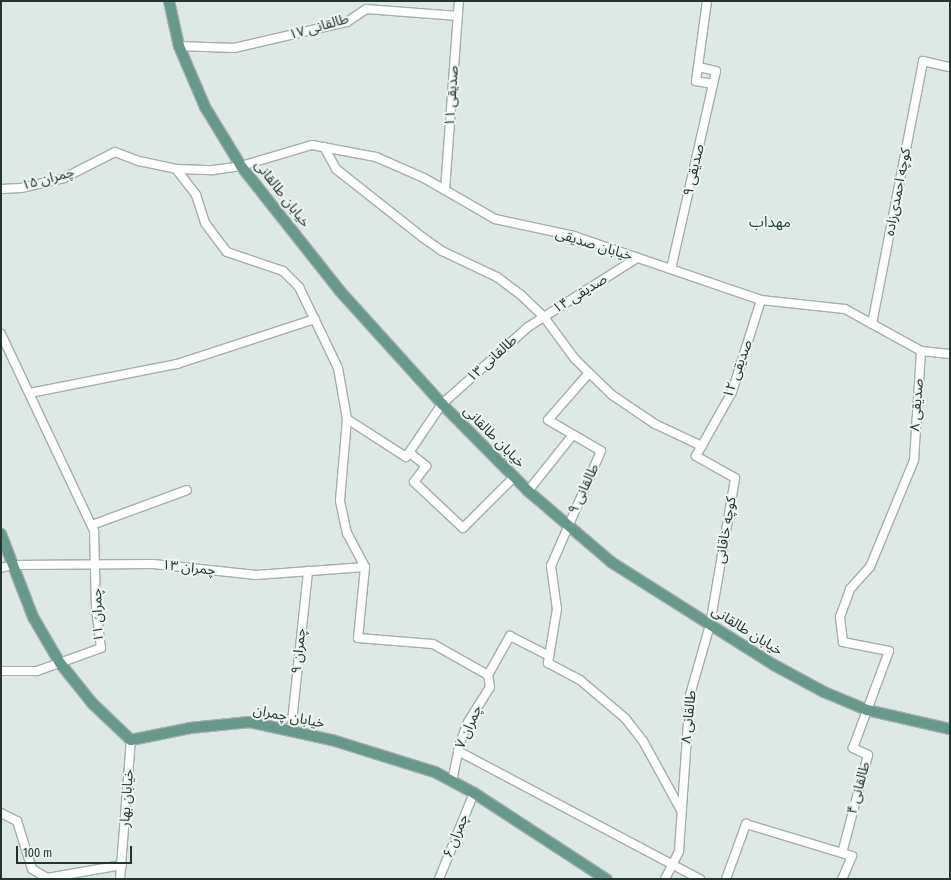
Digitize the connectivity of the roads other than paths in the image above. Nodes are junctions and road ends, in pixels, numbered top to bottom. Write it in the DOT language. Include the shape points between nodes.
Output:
graph roads {
  1 [pos="169,1"];
  2 [pos="459,1"];
  3 [pos="706,1"];
  4 [pos="458,16"];
  5 [pos="179,46"];
  6 [pos="698,67"];
  7 [pos="950,67"];
  8 [pos="713,84"];
  9 [pos="324,147"];
  10 [pos="115,152"];
  11 [pos="241,166"];
  12 [pos="176,169"];
  13 [pos="1,189"];
  14 [pos="445,190"];
  15 [pos="637,258"];
  16 [pos="671,270"];
  17 [pos="761,300"];
  18 [pos="544,317"];
  19 [pos="315,319"];
  20 [pos="872,324"];
  21 [pos="1,334"];
  22 [pos="921,351"];
  23 [pos="950,354"];
  24 [pos="589,373"];
  25 [pos="30,393"];
  26 [pos="442,404"];
  27 [pos="347,419"];
  28 [pos="572,436"];
  29 [pos="702,446"];
  30 [pos="408,455"];
  31 [pos="696,456"];
  32 [pos="514,477"];
  33 [pos="187,490"];
  34 [pos="528,491"];
  35 [pos="92,525"];
  36 [pos="566,526"];
  37 [pos="1,534"];
  38 [pos="96,564"];
  39 [pos="12,565"];
  40 [pos="365,567"];
  41 [pos="1,568"];
  42 [pos="308,571"];
  43 [pos="710,625"];
  44 [pos="548,660"];
  45 [pos="60,663"];
  46 [pos="1,671"];
  47 [pos="488,675"];
  48 [pos="867,710"];
  49 [pos="950,729"];
  50 [pos="291,731"];
  51 [pos="131,740"];
  52 [pos="458,751"];
  53 [pos="452,782"];
  54 [pos="474,793"];
  55 [pos="681,811"];
  56 [pos="1,813"];
  57 [pos="842,853"];
  58 [pos="672,864"];
  59 [pos="122,865"];
  60 [pos="120,879"];
  61 [pos="439,879"];
  62 [pos="606,879"];
  63 [pos="664,879"];
  64 [pos="700,879"];
  65 [pos="726,879"];
  66 [pos="842,879"];
  1 -- 5 [label="main road, خیابان طالقانی"];
  2 -- 4 [label="street, صدیقی ۱۱"];
  3 -- 6 [label="street"];
  4 -- 5 [label="street, طالقانی ۱۷" via="366,9 347,22 234,48"];
  4 -- 14 [label="street, صدیقی ۱۱"];
  5 -- 11 [label="main road, خیابان طالقانی" via="205,107"];
  6 -- 8 [label="street" via="696,81"];
  6 -- 8 [label="street, صدیقی ۹" via="716,71"];
  7 -- 20 [label="street, کوچه احمدی‌زاده" via="924,61"];
  8 -- 16 [label="street, صدیقی ۹"];
  9 -- 11 [label="street, خیابان صدیقی" via="312,145"];
  9 -- 14 [label="street, خیابان صدیقی" via="376,157"];
  9 -- 18 [label="street" via="336,169 400,220 442,251 497,277"];
  10 -- 12 [label="street, خیابان صدیقی" via="139,162"];
  10 -- 13 [label="street, چمران ۱۵" via="64,178 21,188"];
  11 -- 12 [label="street, خیابان صدیقی" via="213,170"];
  11 -- 26 [label="main road, خیابان طالقانی" via="340,291"];
  12 -- 19 [label="street" via="196,196 206,223 227,252 283,271 299,287"];
  14 -- 15 [label="street, خیابان صدیقی" via="494,219 574,236"];
  15 -- 16 [label="street, خیابان صدیقی"];
  15 -- 18 [label="street, صدیقی ۱۴"];
  16 -- 17 [label="street, خیابان صدیقی"];
  17 -- 20 [label="street, خیابان صدیقی" via="845,309"];
  17 -- 29 [label="street, صدیقی ۱۲" via="732,392"];
  18 -- 24 [label="street"];
  18 -- 26 [label="street, طالقانی ۱۳" via="528,327"];
  19 -- 25 [label="street" via="177,364"];
  19 -- 27 [label="street" via="338,368"];
  20 -- 22 [label="street, خیابان صدیقی"];
  21 -- 25 [label="street"];
  22 -- 23 [label="street, خیابان صدیقی"];
  22 -- 48 [label="street, صدیقی ۸" via="914,460 870,567 850,589 840,617 843,642 889,651"];
  24 -- 28 [label="street" via="548,420"];
  24 -- 29 [label="street" via="633,410"];
  25 -- 35 [label="street" via="60,462"];
  26 -- 30 [label="street, طالقانی ۱۳"];
  26 -- 32 [label="main road, خیابان طالقانی"];
  27 -- 30 [label="street"];
  27 -- 40 [label="street" via="340,501 347,533"];
  28 -- 34 [label="street"];
  28 -- 36 [label="street, طالقانی ۹" via="601,451"];
  29 -- 31 [label="street, صدیقی ۱۲"];
  30 -- 32 [label="street" via="426,466 414,482 463,528"];
  31 -- 43 [label="street, کوچه خاقانی" via="735,478"];
  32 -- 34 [label="main road, خیابان طالقانی"];
  33 -- 35 [label="street"];
  34 -- 36 [label="main road, خیابان طالقانی"];
  35 -- 38 [label="street"];
  36 -- 43 [label="main road, خیابان طالقانی" via="611,562"];
  36 -- 44 [label="street, طالقانی ۹" via="551,566 557,609"];
  37 -- 39 [label="main road"];
  38 -- 39 [label="street, چمران ۱۳"];
  38 -- 42 [label="street, چمران ۱۳" via="152,564 256,575"];
  38 -- 45 [label="street, چمران ۱۱" via="96,608 101,648"];
  39 -- 41 [label="street, چمران ۱۳"];
  39 -- 45 [label="main road" via="33,617"];
  40 -- 42 [label="street, چمران ۱۳"];
  40 -- 47 [label="street" via="358,638 433,644"];
  42 -- 50 [label="street, چمران ۹"];
  43 -- 48 [label="main road, خیابان طالقانی" via="824,692"];
  43 -- 55 [label="street, طالقانی ۸" via="690,695"];
  44 -- 47 [label="street" via="510,636"];
  44 -- 55 [label="street" via="580,680 625,718 643,741"];
  45 -- 46 [label="street" via="37,671"];
  45 -- 51 [label="main road" via="93,704"];
  47 -- 52 [label="street, چمران ۷" via="490,687 468,722"];
  48 -- 49 [label="main road, خیابان طالقانی"];
  48 -- 57 [label="street, طالقانی ۴" via="853,748 868,755"];
  50 -- 51 [label="main road, خیابان چمران" via="250,722 190,728"];
  50 -- 53 [label="main road, خیابان چمران" via="332,740 435,772"];
  51 -- 59 [label="street, خیابان بهار"];
  52 -- 53 [label="street, چمران ۷"];
  52 -- 58 [label="street"];
  53 -- 54 [label="main road, خیابان چمران"];
  54 -- 61 [label="street, چمران ۶"];
  54 -- 62 [label="main road, خیابان چمران"];
  55 -- 58 [label="street, طالقانی ۸" via="679,851"];
  56 -- 59 [label="street" via="17,821 32,869 47,878"];
  57 -- 65 [label="street" via="746,824"];
  57 -- 66 [label="street" via="852,856"];
  58 -- 63 [label="street, طالقانی ۸"];
  58 -- 64 [label="street"];
  59 -- 60 [label="street, خیابان بهار"];
}
